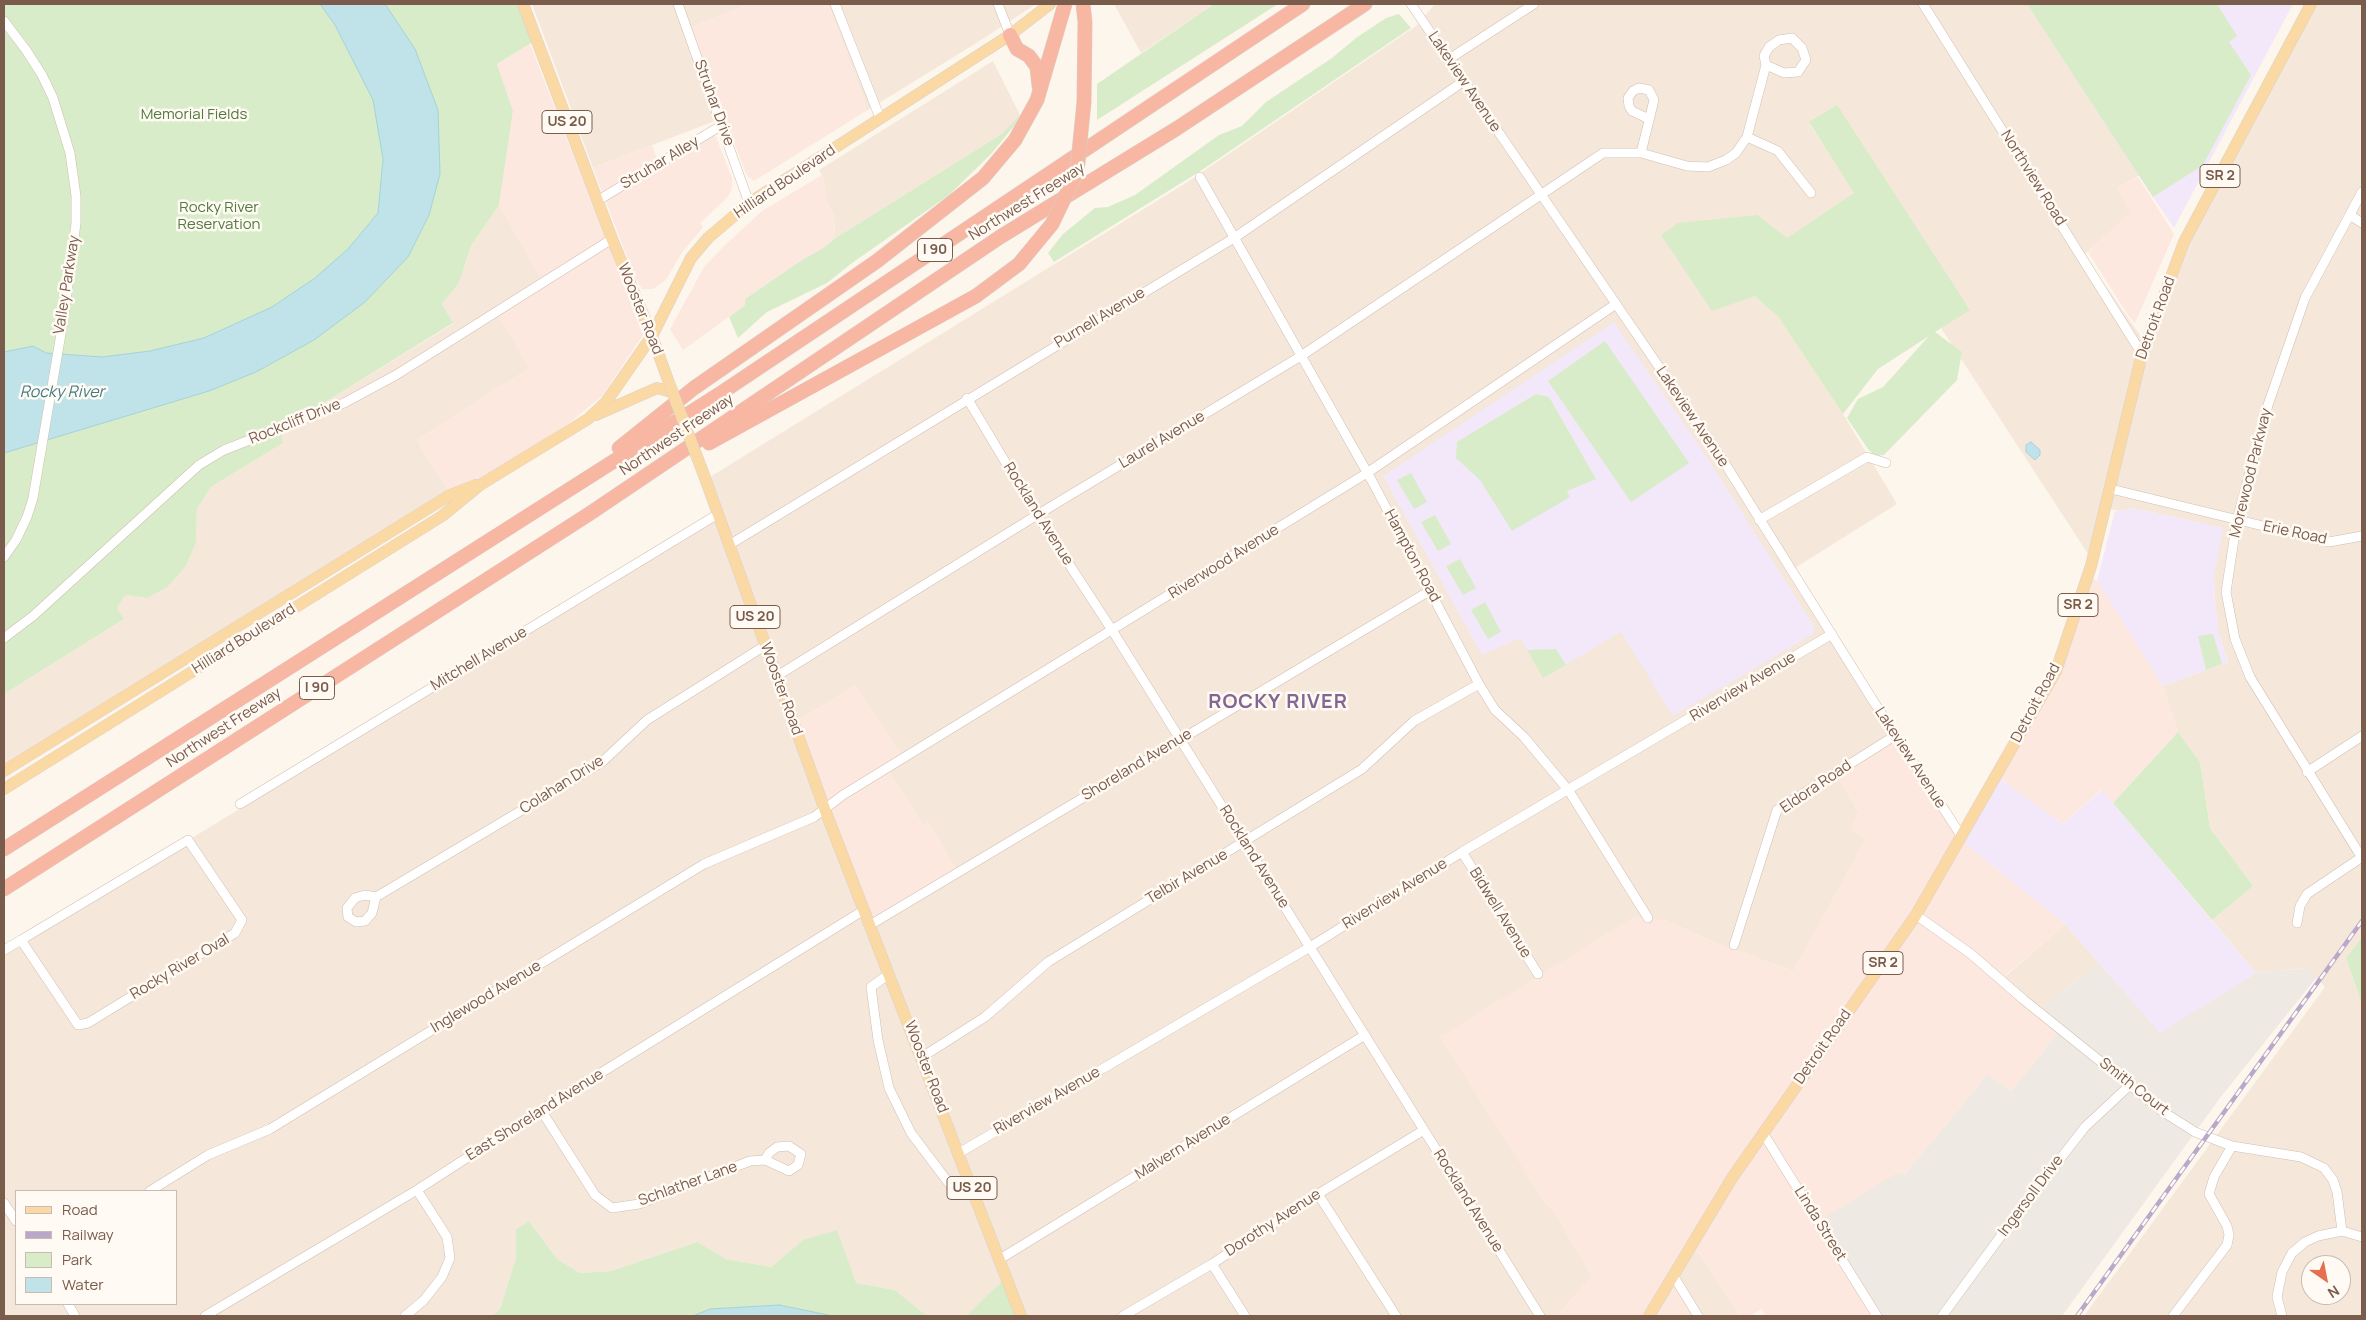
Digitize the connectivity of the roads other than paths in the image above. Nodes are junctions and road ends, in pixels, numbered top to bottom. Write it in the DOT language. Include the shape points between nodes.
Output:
graph roads {
  1 [pos="523,4"];
  2 [pos="678,4"];
  3 [pos="835,4"];
  4 [pos="998,4"];
  5 [pos="1050,4"];
  6 [pos="1065,4"];
  7 [pos="1083,4"];
  8 [pos="1303,4"];
  9 [pos="1364,4"];
  10 [pos="1534,4"];
  11 [pos="1923,4"];
  12 [pos="2311,4"];
  13 [pos="1412,5"];
  14 [pos="4,21"];
  15 [pos="1010,35"];
  16 [pos="1449,59"];
  17 [pos="1766,65"];
  18 [pos="1464,81"];
  19 [pos="1038,97"];
  20 [pos="880,118"];
  21 [pos="1650,120"];
  22 [pos="722,125"];
  23 [pos="1747,137"];
  24 [pos="1641,153"];
  25 [pos="1200,177"];
  26 [pos="2362,192"];
  27 [pos="1811,193"];
  28 [pos="1541,194"];
  29 [pos="597,201"];
  30 [pos="749,203"];
  31 [pos="2350,215"];
  32 [pos="2362,223"];
  33 [pos="1234,238"];
  34 [pos="612,239"];
  35 [pos="1616,304"];
  36 [pos="652,336"];
  37 [pos="2142,354"];
  38 [pos="1301,356"];
  39 [pos="671,388"];
  40 [pos="967,398"];
  41 [pos="588,419"];
  42 [pos="1886,463"];
  43 [pos="1367,473"];
  44 [pos="480,485"];
  45 [pos="629,487"];
  46 [pos="2111,489"];
  47 [pos="564,492"];
  48 [pos="718,514"];
  49 [pos="1037,515"];
  50 [pos="1759,520"];
  51 [pos="2237,520"];
  52 [pos="2362,536"];
  53 [pos="729,545"];
  54 [pos="4,557"];
  55 [pos="1431,590"];
  56 [pos="1112,630"];
  57 [pos="1832,634"];
  58 [pos="4,638"];
  59 [pos="766,645"];
  60 [pos="777,676"];
  61 [pos="1479,684"];
  62 [pos="1896,735"];
  63 [pos="2362,736"];
  64 [pos="1180,740"];
  65 [pos="4,772"];
  66 [pos="2307,772"];
  67 [pos="4,788"];
  68 [pos="1569,791"];
  69 [pos="240,804"];
  70 [pos="826,810"];
  71 [pos="1962,837"];
  72 [pos="1244,842"];
  73 [pos="4,849"];
  74 [pos="1462,852"];
  75 [pos="2362,858"];
  76 [pos="4,889"];
  77 [pos="376,898"];
  78 [pos="864,910"];
  79 [pos="1916,916"];
  80 [pos="1648,918"];
  81 [pos="2297,923"];
  82 [pos="870,925"];
  83 [pos="21,940"];
  84 [pos="1734,945"];
  85 [pos="1310,947"];
  86 [pos="4,950"];
  87 [pos="889,974"];
  88 [pos="1538,974"];
  89 [pos="1365,1035"];
  90 [pos="922,1057"];
  91 [pos="2130,1084"];
  92 [pos="541,1110"];
  93 [pos="1424,1130"];
  94 [pos="1763,1133"];
  95 [pos="2232,1146"];
  96 [pos="958,1153"];
  97 [pos="765,1160"];
  98 [pos="971,1187"];
  99 [pos="152,1190"];
  100 [pos="417,1190"];
  101 [pos="1318,1194"];
  102 [pos="4,1203"];
  103 [pos="15,1220"];
  104 [pos="2342,1231"];
  105 [pos="2362,1237"];
  106 [pos="1000,1259"];
  107 [pos="1212,1264"];
  108 [pos="1673,1275"];
  109 [pos="69,1305"];
  110 [pos="75,1316"];
  111 [pos="205,1316"];
  112 [pos="405,1316"];
  113 [pos="1021,1316"];
  114 [pos="1123,1316"];
  115 [pos="1245,1316"];
  116 [pos="1396,1316"];
  117 [pos="1540,1316"];
  118 [pos="1649,1316"];
  119 [pos="1698,1316"];
  120 [pos="1877,1316"];
  121 [pos="1942,1316"];
  122 [pos="2173,1316"];
  123 [pos="2282,1316"];
  1 -- 29 [label="main road, Wooster Road / US 20"];
  2 -- 22 [label="street, Struhar Drive"];
  3 -- 20 [label="street"];
  4 -- 15 [label="street"];
  5 -- 15 [label="main road, Hilliard Boulevard"];
  6 -- 19 [label="highway"];
  7 -- 45 [label="highway, bridge" via="1084,102 1077,172 1052,224 1019,264 976,296"];
  8 -- 47 [label="highway, Northwest Freeway / I 90" via="729,387"];
  9 -- 45 [label="highway, Northwest Freeway / I 90" via="1176,128 1000,237"];
  10 -- 16 [label="street"];
  11 -- 37 [label="street, Northview Road"];
  12 -- 37 [label="main road, Detroit Road / SR 2" via="2184,242"];
  13 -- 16 [label="street, Lakeview Avenue"];
  14 -- 54 [label="street, Valley Parkway" via="42,76 52,98 70,153 76,223 39,464 27,517"];
  15 -- 19 [label="highway" via="1018,49 1037,67"];
  15 -- 20 [label="main road, Hilliard Boulevard"];
  16 -- 18 [label="street, Lakeview Avenue"];
  17 -- 17 [label="street" via="1784,73 1798,72 1806,60 1802,48 1792,38 1779,40 1769,47 1764,56"];
  17 -- 23 [label="street"];
  18 -- 28 [label="street, Lakeview Avenue"];
  18 -- 33 [label="street, Purnell Avenue"];
  19 -- 47 [label="highway" via="1015,140 983,178 877,260 694,388"];
  20 -- 30 [label="main road, Hilliard Boulevard"];
  21 -- 24 [label="street"];
  22 -- 29 [label="street, Struhar Alley"];
  22 -- 30 [label="street, Struhar Drive"];
  23 -- 24 [label="street, Laurel Avenue" via="1736,153 1708,167 1687,166"];
  23 -- 27 [label="street" via="1778,151"];
  24 -- 28 [label="street, Laurel Avenue" via="1603,153"];
  25 -- 33 [label="street, Hampton Road"];
  26 -- 31 [label="street, Morewood Parkway"];
  28 -- 35 [label="street, Lakeview Avenue"];
  28 -- 38 [label="street, Laurel Avenue"];
  29 -- 34 [label="main road, Wooster Road / US 20"];
  30 -- 36 [label="main road, Hilliard Boulevard" via="708,238 691,258"];
  31 -- 32 [label="street"];
  31 -- 51 [label="street, Morewood Parkway" via="2305,298 2268,405"];
  33 -- 38 [label="street, Hampton Road"];
  33 -- 40 [label="street, Purnell Avenue"];
  34 -- 36 [label="main road, Wooster Road / US 20"];
  34 -- 58 [label="street, Rockcliff Drive" via="396,375 340,405 224,450 198,465 33,616"];
  35 -- 43 [label="street, Riverwood Avenue"];
  35 -- 50 [label="street, Lakeview Avenue" via="1724,462"];
  36 -- 39 [label="main road, Wooster Road / US 20"];
  36 -- 41 [label="main road, Hilliard Boulevard" via="606,402"];
  37 -- 46 [label="main road, Detroit Road / SR 2"];
  38 -- 43 [label="street, Hampton Road"];
  38 -- 49 [label="street, Laurel Avenue"];
  39 -- 41 [label="main road" via="657,388"];
  39 -- 48 [label="main road, Wooster Road / US 20, bridge"];
  40 -- 49 [label="street, Rockland Avenue"];
  40 -- 53 [label="street, Purnell Avenue"];
  41 -- 44 [label="main road, Hilliard Boulevard"];
  42 -- 50 [label="street" via="1867,457"];
  43 -- 55 [label="street, Hampton Road"];
  43 -- 56 [label="street, Riverwood Avenue"];
  44 -- 65 [label="main road, Hilliard Boulevard" via="450,495"];
  44 -- 67 [label="main road, Hilliard Boulevard" via="442,516"];
  45 -- 76 [label="highway, Northwest Freeway / I 90"];
  46 -- 51 [label="street, Erie Road"];
  46 -- 71 [label="main road, Detroit Road / SR 2" via="2091,566 2056,671"];
  47 -- 73 [label="highway, Northwest Freeway / I 90"];
  48 -- 53 [label="main road, Wooster Road / US 20"];
  48 -- 69 [label="street, Mitchell Avenue"];
  49 -- 56 [label="street, Rockland Avenue"];
  49 -- 60 [label="street, Laurel Avenue"];
  50 -- 57 [label="street, Lakeview Avenue"];
  51 -- 52 [label="street, Erie Road" via="2329,542"];
  51 -- 66 [label="street, Morewood Parkway" via="2226,592 2235,640 2250,677"];
  53 -- 59 [label="main road, Wooster Road / US 20"];
  55 -- 61 [label="street, Hampton Road"];
  55 -- 64 [label="street, Shoreland Avenue"];
  56 -- 64 [label="street, Rockland Avenue"];
  56 -- 70 [label="street, Riverwood Avenue" via="843,795"];
  57 -- 62 [label="street, Lakeview Avenue"];
  57 -- 68 [label="street, Riverview Avenue"];
  59 -- 60 [label="main road, Wooster Road / US 20"];
  59 -- 77 [label="street, Colahan Drive" via="648,720 601,763"];
  60 -- 70 [label="main road, Wooster Road / US 20"];
  61 -- 68 [label="street, Hampton Road" via="1495,710 1524,737"];
  61 -- 72 [label="street, Telbir Avenue" via="1414,721 1362,769"];
  62 -- 71 [label="street, Lakeview Avenue"];
  62 -- 84 [label="street, Eldora Road" via="1777,810"];
  63 -- 66 [label="street"];
  64 -- 72 [label="street, Rockland Avenue"];
  64 -- 82 [label="street, Shoreland Avenue"];
  66 -- 75 [label="street, Morewood Parkway"];
  68 -- 74 [label="street, Riverview Avenue"];
  68 -- 80 [label="street, Hampton Road"];
  70 -- 78 [label="main road, Wooster Road / US 20"];
  70 -- 99 [label="street, Inglewood Avenue" via="806,822 704,864 270,1128 208,1155"];
  71 -- 79 [label="main road, Detroit Road / SR 2"];
  72 -- 85 [label="street, Rockland Avenue"];
  72 -- 90 [label="street, Telbir Avenue" via="1048,962 985,1017"];
  74 -- 85 [label="street, Riverview Avenue"];
  74 -- 88 [label="street, Bidwell Avenue"];
  75 -- 81 [label="street" via="2308,894 2300,906"];
  78 -- 82 [label="main road, Wooster Road / US 20"];
  78 -- 92 [label="street, East Shoreland Avenue"];
  79 -- 91 [label="street, Smith Court" via="1971,954"];
  79 -- 94 [label="main road, Detroit Road / SR 2"];
  82 -- 87 [label="main road, Wooster Road / US 20"];
  83 -- 83 [label="street, Rocky River Oval" via="78,1025 88,1023 236,934 242,920 188,840"];
  83 -- 86 [label="street, Rocky River Oval"];
  85 -- 89 [label="street, Rockland Avenue"];
  85 -- 96 [label="street, Riverview Avenue"];
  87 -- 90 [label="main road, Wooster Road / US 20"];
  87 -- 98 [label="street" via="872,987 878,1040 889,1088 911,1133 957,1194"];
  89 -- 93 [label="street, Rockland Avenue"];
  89 -- 106 [label="street, Malvern Avenue"];
  90 -- 96 [label="main road, Wooster Road / US 20"];
  91 -- 95 [label="street, Smith Court" via="2195,1132"];
  91 -- 121 [label="street, Ingersoll Drive" via="2085,1127 2062,1155"];
  92 -- 97 [label="street, Schlather Lane" via="595,1195 612,1208 639,1204 750,1161"];
  92 -- 100 [label="street, East Shoreland Avenue"];
  93 -- 101 [label="street, Dorothy Avenue"];
  93 -- 117 [label="street, Rockland Avenue"];
  94 -- 108 [label="main road, Detroit Road / SR 2"];
  94 -- 120 [label="street, Linda Street"];
  95 -- 104 [label="street, Smith Court" via="2301,1157 2324,1168 2337,1192"];
  95 -- 122 [label="street" via="2214,1177 2209,1194 2227,1226 2227,1245"];
  96 -- 98 [label="main road, Wooster Road / US 20"];
  98 -- 106 [label="main road, Wooster Road / US 20"];
  100 -- 111 [label="street, East Shoreland Avenue"];
  100 -- 112 [label="street" via="448,1237 450,1258 442,1277 424,1300"];
  101 -- 107 [label="street, Dorothy Avenue"];
  101 -- 116 [label="street"];
  102 -- 103 [label="street"];
  104 -- 105 [label="street"];
  104 -- 123 [label="street" via="2318,1236 2292,1253 2282,1272 2277,1297"];
  106 -- 113 [label="main road, Wooster Road / US 20"];
  107 -- 114 [label="street, Dorothy Avenue"];
  107 -- 115 [label="street"];
  108 -- 118 [label="main road, Detroit Road / SR 2"];
  108 -- 119 [label="street"];
  109 -- 110 [label="street"];
}
